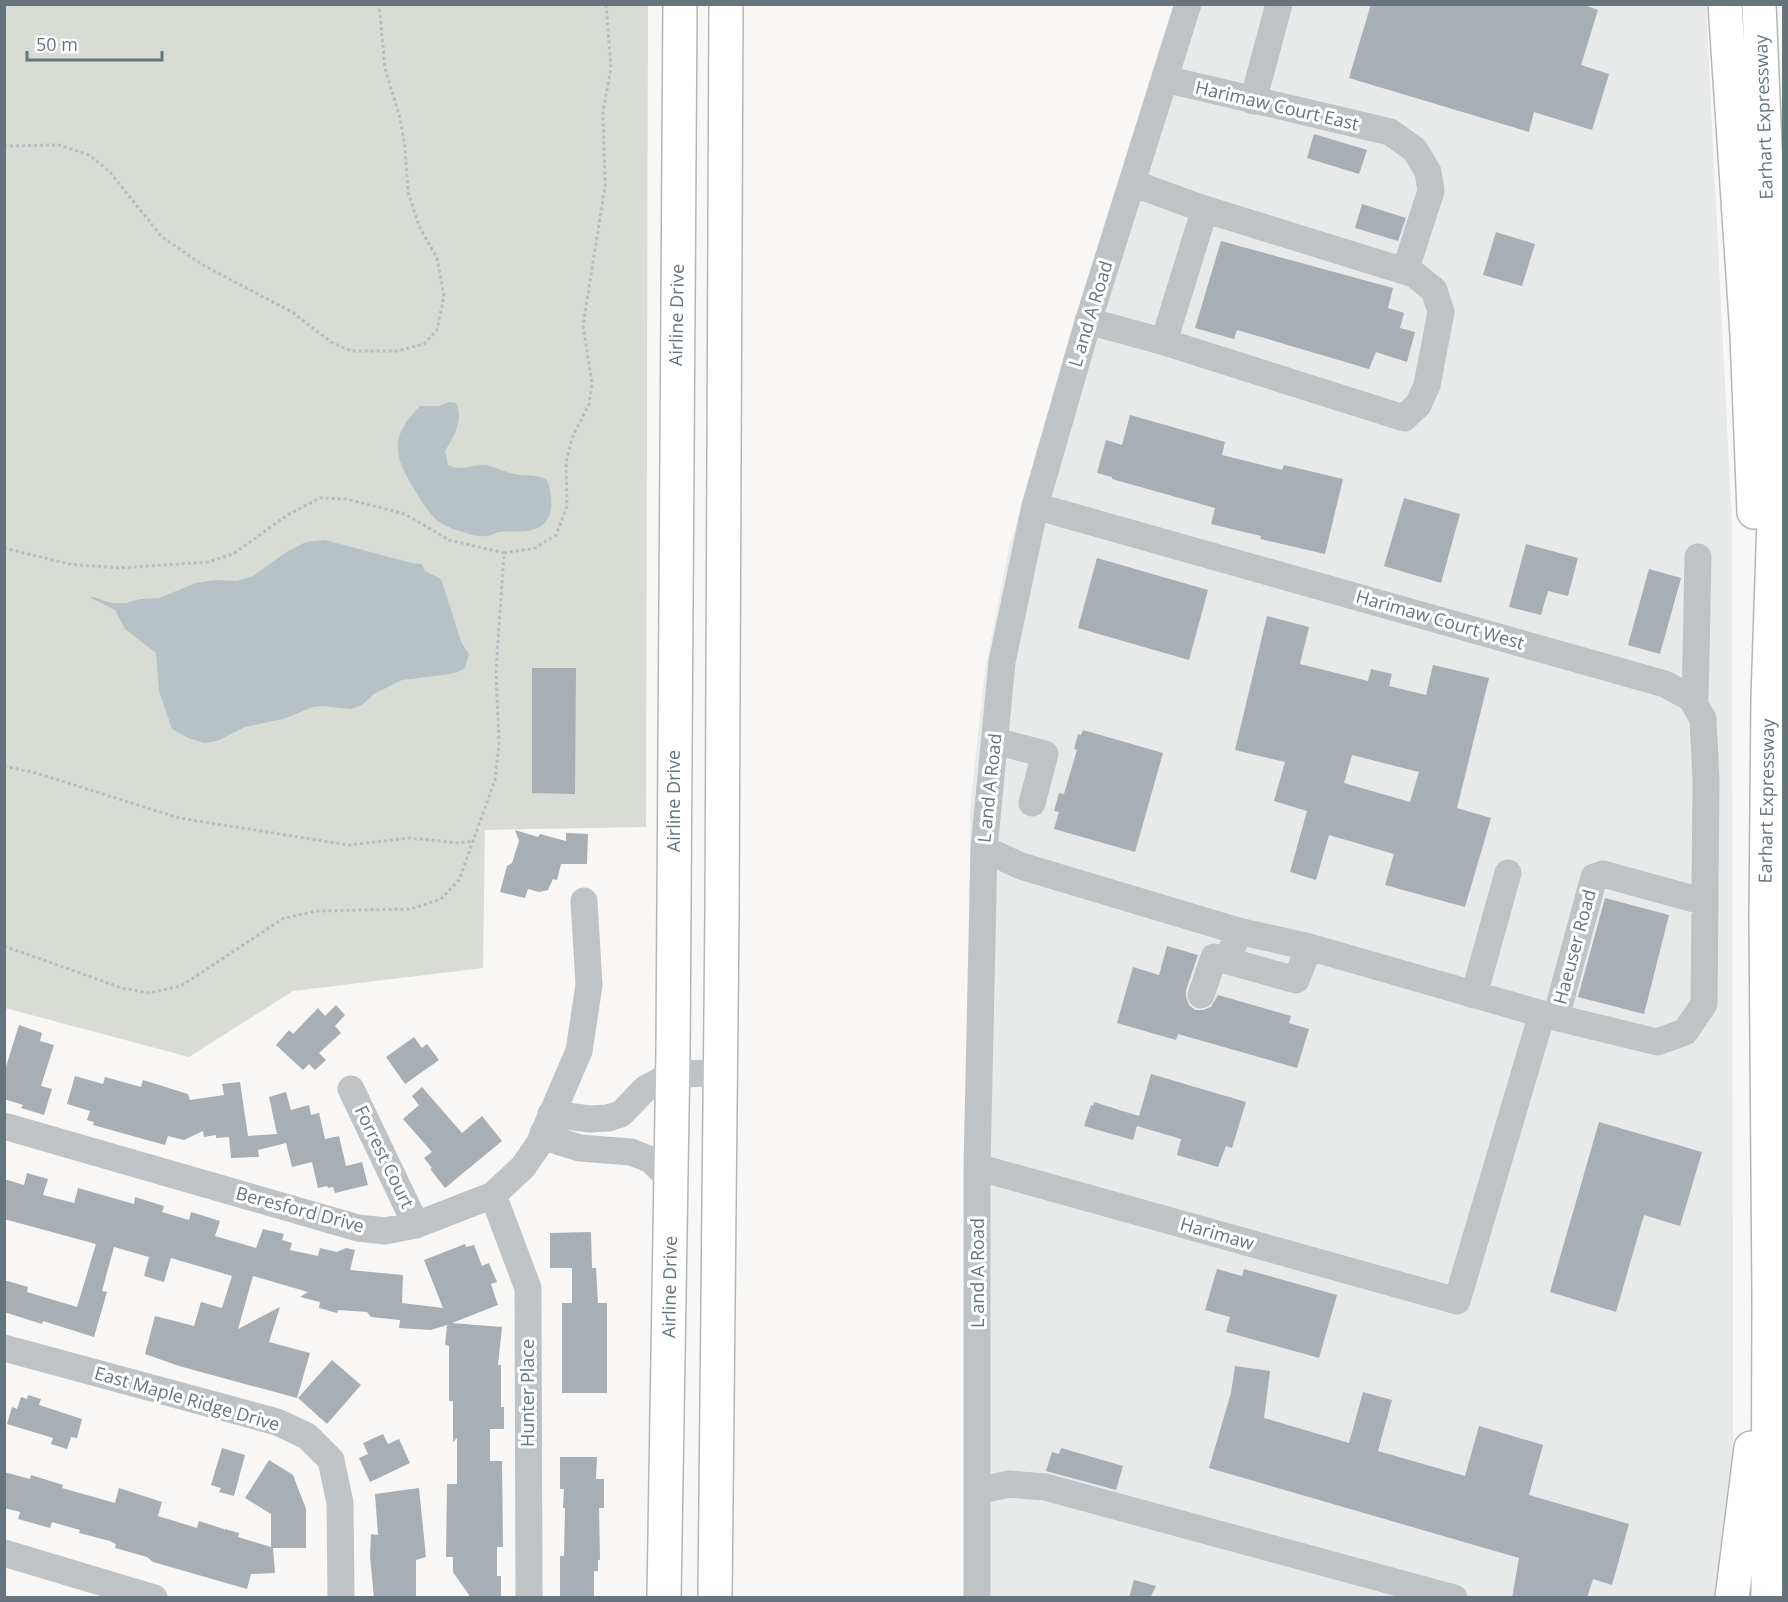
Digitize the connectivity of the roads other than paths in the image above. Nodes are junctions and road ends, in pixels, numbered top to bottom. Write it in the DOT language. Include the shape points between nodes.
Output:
graph roads {
  1 [pos="680,4"];
  2 [pos="726,4"];
  3 [pos="1188,4"];
  4 [pos="1280,4"];
  5 [pos="1725,4"];
  6 [pos="1759,4"];
  7 [pos="1165,79"];
  8 [pos="1253,100"];
  9 [pos="1132,183"];
  10 [pos="1202,211"];
  11 [pos="1405,271"];
  12 [pos="1088,321"];
  13 [pos="1163,339"];
  14 [pos="724,366"];
  15 [pos="677,369"];
  16 [pos="1035,506"];
  17 [pos="1698,557"];
  18 [pos="1768,699"];
  19 [pos="1695,705"];
  20 [pos="995,741"];
  21 [pos="723,757"];
  22 [pos="674,759"];
  23 [pos="1032,803"];
  24 [pos="984,849"];
  25 [pos="1508,873"];
  26 [pos="584,901"];
  27 [pos="1705,902"];
  28 [pos="1238,931"];
  29 [pos="1309,947"];
  30 [pos="1228,961"];
  31 [pos="1201,995"];
  32 [pos="1474,995"];
  33 [pos="1549,1015"];
  34 [pos="720,1072"];
  35 [pos="673,1074"];
  36 [pos="351,1089"];
  37 [pos="621,1114"];
  38 [pos="547,1123"];
  39 [pos="4,1126"];
  40 [pos="623,1151"];
  41 [pos="978,1167"];
  42 [pos="671,1180"];
  43 [pos="493,1195"];
  44 [pos="417,1226"];
  45 [pos="1769,1297"];
  46 [pos="1457,1301"];
  47 [pos="4,1348"];
  48 [pos="978,1491"];
  49 [pos="4,1553"];
  50 [pos="154,1598"];
  51 [pos="341,1598"];
  52 [pos="529,1598"];
  53 [pos="664,1598"];
  54 [pos="715,1598"];
  55 [pos="977,1598"];
  56 [pos="1454,1598"];
  57 [pos="1732,1598"];
  58 [pos="1768,1598"];
  1 -- 15 [label="highway, Airline Drive"];
  2 -- 14 [label="highway"];
  3 -- 7 [label="street, L and A Road"];
  4 -- 8 [label="street"];
  5 -- 18 [label="highway"];
  6 -- 18 [label="highway, Earhart Expressway" via="1777,430"];
  7 -- 8 [label="street, Harimaw Court East"];
  7 -- 9 [label="street, L and A Road"];
  8 -- 11 [label="street, Harimaw Court East" via="1390,132 1415,150 1428,172 1431,191"];
  9 -- 10 [label="street"];
  9 -- 12 [label="street, L and A Road"];
  10 -- 11 [label="street"];
  10 -- 13 [label="street"];
  11 -- 13 [label="street" via="1434,290 1441,312 1427,385 1418,405 1404,418"];
  12 -- 13 [label="street"];
  12 -- 16 [label="street, L and A Road"];
  14 -- 15 [label="highway"];
  14 -- 21 [label="highway"];
  15 -- 22 [label="highway, Airline Drive"];
  16 -- 19 [label="street, Harimaw Court West" via="1665,684 1691,698"];
  16 -- 20 [label="street, L and A Road" via="1002,662"];
  17 -- 19 [label="street"];
  18 -- 45 [label="highway, Earhart Expressway"];
  19 -- 27 [label="street" via="1703,719 1707,780"];
  20 -- 23 [label="street" via="1045,754"];
  20 -- 24 [label="street, L and A Road"];
  21 -- 22 [label="highway"];
  21 -- 34 [label="highway"];
  22 -- 35 [label="highway, Airline Drive"];
  24 -- 28 [label="street" via="1021,866"];
  24 -- 41 [label="street, L and A Road"];
  25 -- 32 [label="street"];
  26 -- 38 [label="street, Beresford Drive" via="589,985 579,1051"];
  27 -- 33 [label="street, Haeuser Road" via="1603,874 1594,877"];
  27 -- 33 [label="street" via="1704,1005 1685,1032 1657,1042"];
  28 -- 29 [label="street"];
  28 -- 30 [label="street"];
  29 -- 30 [label="street" via="1296,980"];
  29 -- 32 [label="street"];
  30 -- 31 [label="street" via="1214,957"];
  32 -- 33 [label="street"];
  33 -- 46 [label="street, Haeuser Road"];
  34 -- 35 [label="street"];
  34 -- 54 [label="highway"];
  35 -- 37 [label="street" via="645,1089"];
  35 -- 42 [label="highway, Airline Drive"];
  36 -- 44 [label="street, Forrest Court"];
  37 -- 38 [label="street"];
  37 -- 40 [label="street"];
  38 -- 40 [label="street" via="560,1142 580,1148"];
  38 -- 43 [label="street, Beresford Drive" via="539,1144 523,1167"];
  39 -- 44 [label="street, Beresford Drive" via="358,1228 385,1231"];
  40 -- 42 [label="street" via="651,1160"];
  41 -- 46 [label="street, Harimaw"];
  41 -- 48 [label="street, L and A Road"];
  42 -- 53 [label="highway, Airline Drive"];
  43 -- 44 [label="street, Beresford Drive"];
  43 -- 52 [label="street, Hunter Place" via="528,1288"];
  45 -- 57 [label="highway"];
  45 -- 58 [label="highway, Earhart Expressway"];
  47 -- 51 [label="street, East Maple Ridge Drive" via="277,1422 307,1436 331,1460 340,1503"];
  48 -- 55 [label="street, L and A Road"];
  48 -- 56 [label="street" via="1009,1484 1045,1486"];
  49 -- 50 [label="street"];
}
